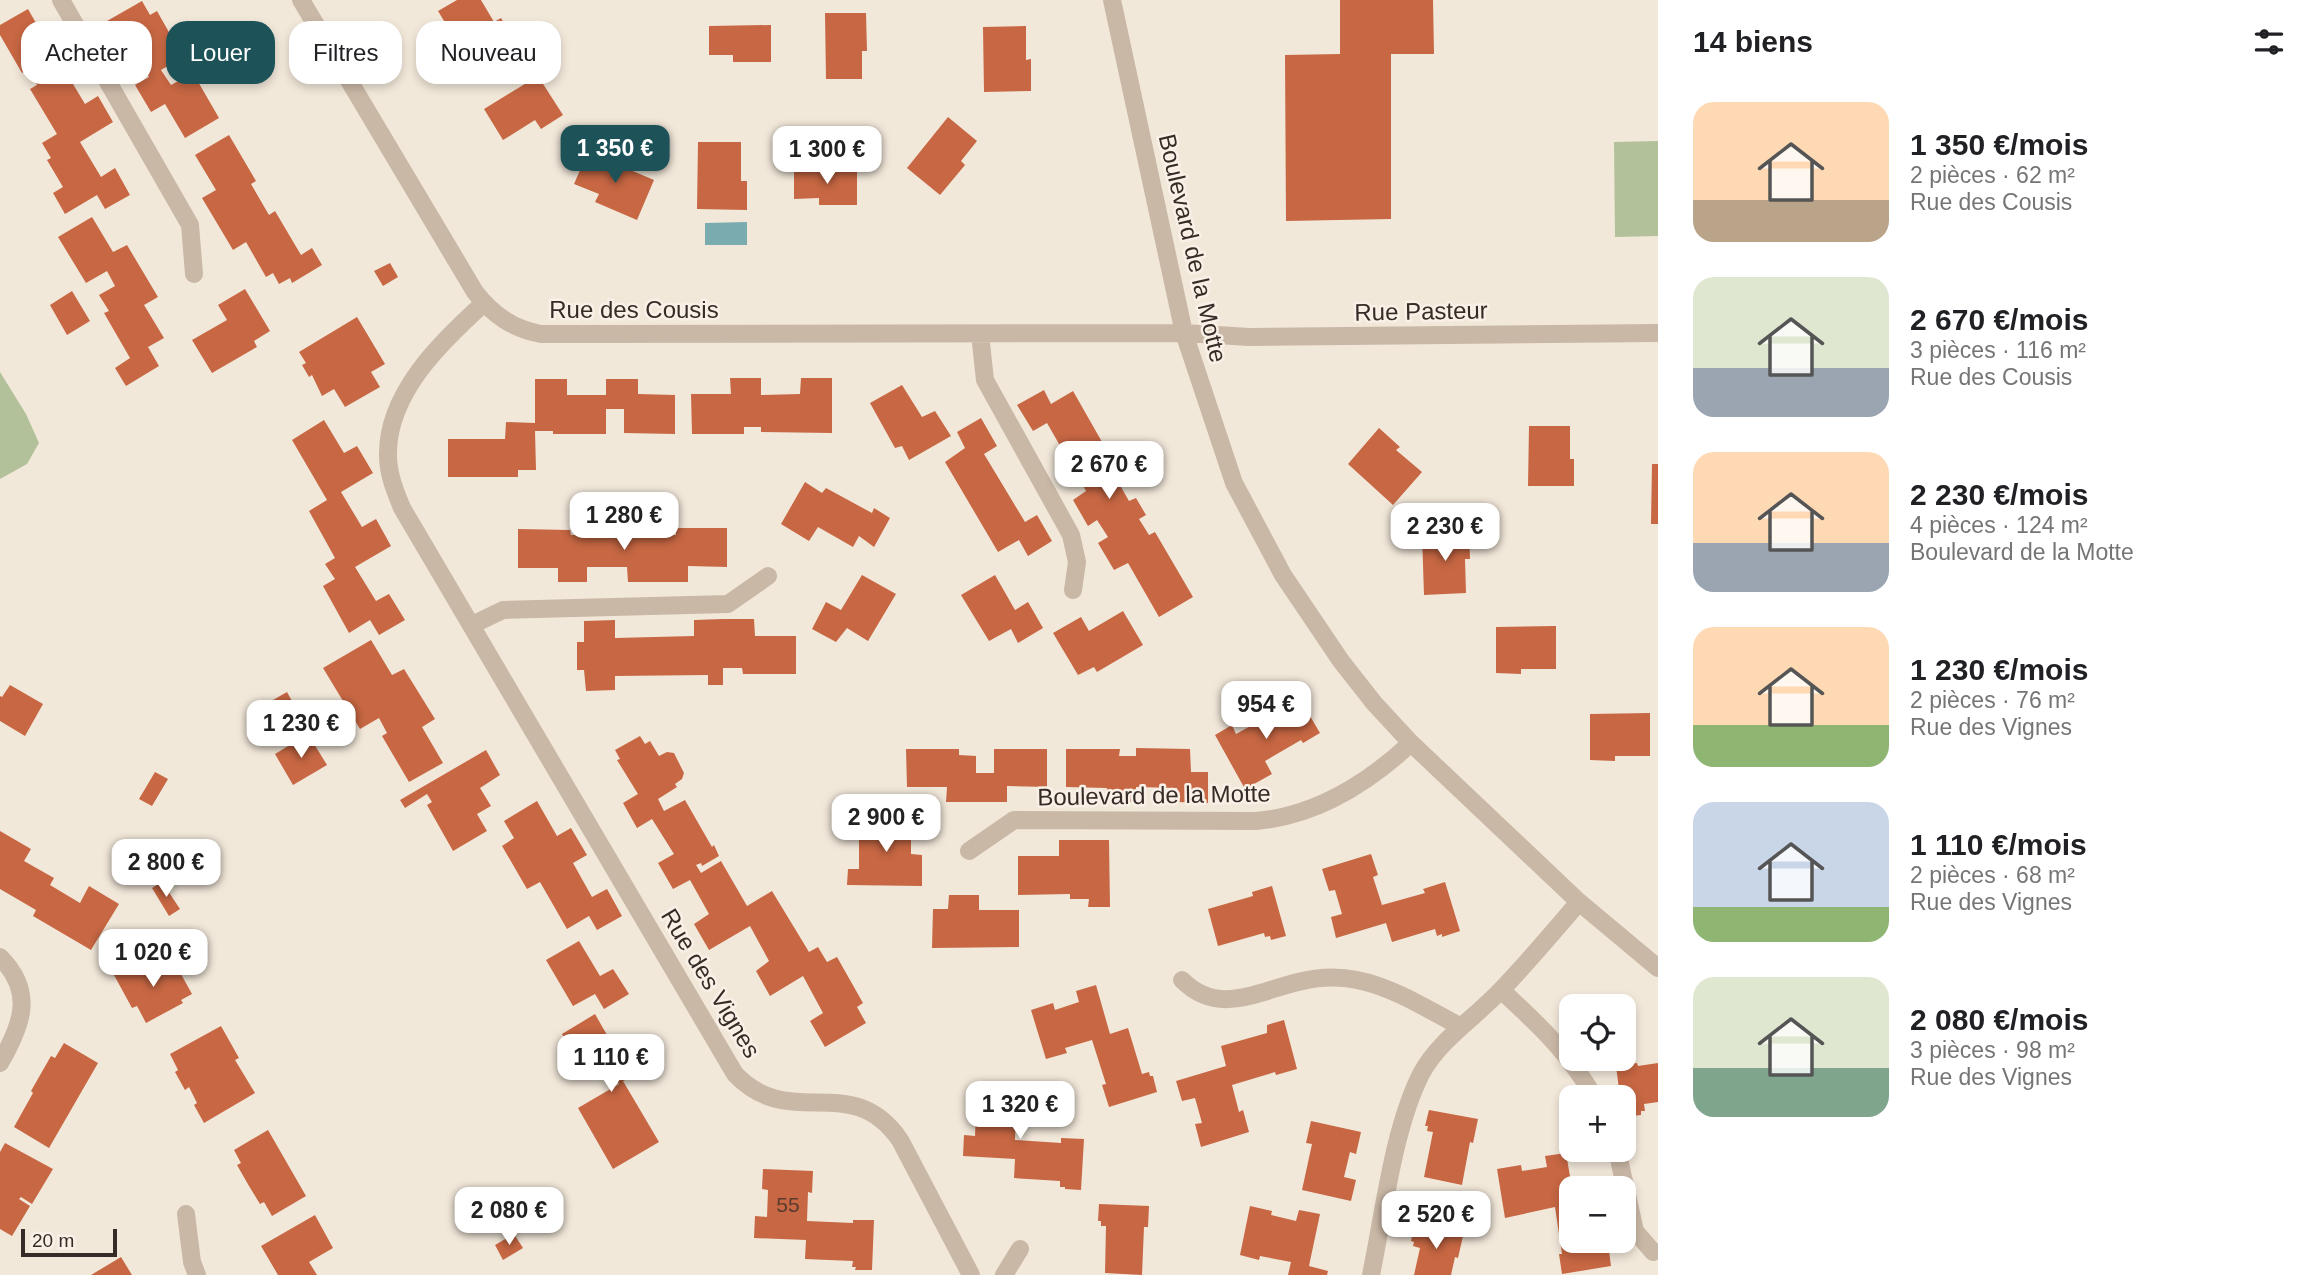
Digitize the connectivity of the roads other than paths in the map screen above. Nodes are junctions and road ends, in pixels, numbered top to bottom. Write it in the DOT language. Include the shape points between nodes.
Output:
graph roads {
  1 [pos="61,0"];
  2 [pos="301,0"];
  3 [pos="1112,0"];
  4 [pos="194,274"];
  5 [pos="484,303"];
  6 [pos="1184,333"];
  7 [pos="1658,333"];
  8 [pos="980,334"];
  9 [pos="768,576"];
  10 [pos="1073,590"];
  11 [pos="472,625"];
  12 [pos="1411,743"];
  13 [pos="969,850"];
  14 [pos="1579,902"];
  15 [pos="0,957"];
  16 [pos="1658,968"];
  17 [pos="1182,980"];
  18 [pos="1501,990"];
  19 [pos="1461,1027"];
  20 [pos="0,1063"];
  21 [pos="1586,1085"];
  22 [pos="1620,1162"];
  23 [pos="186,1214"];
  24 [pos="1020,1249"];
  25 [pos="1653,1252"];
  26 [pos="197,1275"];
  27 [pos="971,1275"];
  28 [pos="1004,1275"];
  29 [pos="1371,1275"];
  1 -- 4 [label="street" via="190,225"];
  2 -- 5 [label="street, Rue des Cousis"];
  3 -- 6 [label="street, Boulevard de la Motte"];
  5 -- 8 [label="street, Rue des Cousis" via="510,324 541,334"];
  5 -- 11 [label="street, Rue des Vignes" via="445,339 412,382 394,420 388,455 402,508"];
  6 -- 7 [label="street, Rue Pasteur" via="1249,337"];
  6 -- 8 [label="street, Rue des Cousis"];
  6 -- 12 [label="street, Boulevard de la Motte" via="1234,483 1283,575 1349,672"];
  8 -- 10 [label="street" via="985,380 1071,535 1077,562"];
  9 -- 11 [label="street" via="728,604 503,610"];
  11 -- 27 [label="street, Rue des Vignes" via="735,1074 773,1099 853,1104 886,1122"];
  12 -- 13 [label="street, Boulevard de la Motte" via="1337,797 1286,817 1256,821 1014,820"];
  12 -- 14 [label="street, Boulevard de la Motte"];
  14 -- 16 [label="street, Boulevard de la Motte"];
  14 -- 18 [label="street"];
  15 -- 20 [label="street" via="10,967 23,999 22,1015"];
  17 -- 19 [label="street" via="1211,999 1232,1000 1320,978 1359,980"];
  18 -- 19 [label="street"];
  18 -- 21 [label="street" via="1566,1054"];
  19 -- 29 [label="street" via="1422,1072 1408,1104"];
  22 -- 25 [label="street" via="1635,1231"];
  23 -- 26 [label="street"];
  24 -- 28 [label="street"];
}
